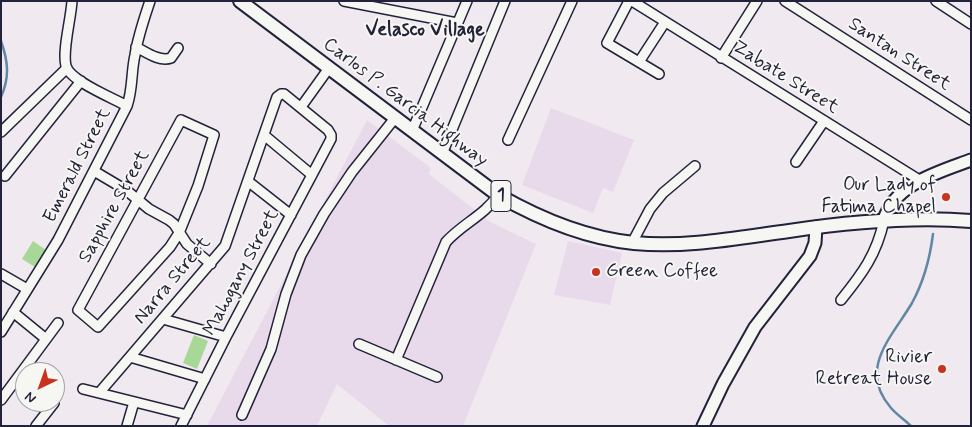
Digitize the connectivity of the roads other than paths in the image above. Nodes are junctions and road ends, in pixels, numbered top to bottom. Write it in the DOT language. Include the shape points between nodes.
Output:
graph roads {
  1 [pos="72,1"];
  2 [pos="150,1"];
  3 [pos="240,1"];
  4 [pos="344,1"];
  5 [pos="467,1"];
  6 [pos="505,1"];
  7 [pos="572,1"];
  8 [pos="630,1"];
  9 [pos="757,1"];
  10 [pos="785,1"];
  11 [pos="936,1"];
  12 [pos="665,22"];
  13 [pos="457,23"];
  14 [pos="971,24"];
  15 [pos="136,47"];
  16 [pos="178,48"];
  17 [pos="721,58"];
  18 [pos="639,62"];
  19 [pos="67,68"];
  20 [pos="329,68"];
  21 [pos="659,74"];
  22 [pos="81,81"];
  23 [pos="127,106"];
  24 [pos="300,107"];
  25 [pos="395,118"];
  26 [pos="971,120"];
  27 [pos="824,121"];
  28 [pos="412,131"];
  29 [pos="1,132"];
  30 [pos="264,135"];
  31 [pos="508,140"];
  32 [pos="442,154"];
  33 [pos="971,160"];
  34 [pos="796,162"];
  35 [pos="695,166"];
  36 [pos="94,171"];
  37 [pos="5,176"];
  38 [pos="312,176"];
  39 [pos="921,181"];
  40 [pos="248,182"];
  41 [pos="498,195"];
  42 [pos="137,199"];
  43 [pos="291,215"];
  44 [pos="884,220"];
  45 [pos="971,221"];
  46 [pos="816,227"];
  47 [pos="179,233"];
  48 [pos="632,243"];
  49 [pos="211,264"];
  50 [pos="1,274"];
  51 [pos="27,289"];
  52 [pos="841,300"];
  53 [pos="13,312"];
  54 [pos="162,319"];
  55 [pos="58,324"];
  56 [pos="1,332"];
  57 [pos="226,337"];
  58 [pos="46,339"];
  59 [pos="359,344"];
  60 [pos="130,357"];
  61 [pos="396,360"];
  62 [pos="437,377"];
  63 [pos="205,379"];
  64 [pos="83,389"];
  65 [pos="99,393"];
  66 [pos="1,400"];
  67 [pos="134,402"];
  68 [pos="47,412"];
  69 [pos="186,415"];
  70 [pos="242,415"];
  71 [pos="36,426"];
  72 [pos="127,426"];
  73 [pos="181,426"];
  74 [pos="703,426"];
  1 -- 19 [label="street" via="65,59"];
  2 -- 15 [label="street, Emerald Street"];
  3 -- 20 [label="highway, Carlos P. Garcia Highway / 1"];
  4 -- 13 [label="street"];
  5 -- 13 [label="street"];
  6 -- 32 [label="street"];
  7 -- 31 [label="street"];
  8 -- 12 [label="street, Zabate Street"];
  8 -- 18 [label="street" via="607,43"];
  9 -- 17 [label="street"];
  10 -- 26 [label="street, Santan Street"];
  11 -- 14 [label="street"];
  12 -- 17 [label="street, Zabate Street"];
  12 -- 18 [label="street"];
  13 -- 28 [label="street"];
  15 -- 16 [label="street" via="166,60"];
  15 -- 23 [label="street, Emerald Street"];
  17 -- 27 [label="street, Zabate Street"];
  18 -- 21 [label="street"];
  19 -- 22 [label="street"];
  19 -- 29 [label="street"];
  20 -- 24 [label="street"];
  20 -- 25 [label="highway, Carlos P. Garcia Highway / 1"];
  22 -- 23 [label="street"];
  22 -- 37 [label="street"];
  23 -- 36 [label="street, Emerald Street"];
  24 -- 30 [label="street, Narra Street" via="280,94"];
  24 -- 38 [label="street, Mahogany Street" via="331,135"];
  25 -- 28 [label="highway, Carlos P. Garcia Highway / 1"];
  25 -- 70 [label="street" via="352,172 301,255 271,349"];
  27 -- 34 [label="street"];
  27 -- 39 [label="street, Zabate Street"];
  28 -- 32 [label="highway, Carlos P. Garcia Highway / 1"];
  30 -- 38 [label="street"];
  30 -- 40 [label="street, Narra Street"];
  32 -- 41 [label="highway, Carlos P. Garcia Highway / 1"];
  33 -- 39 [label="main road"];
  35 -- 48 [label="street" via="663,193 650,209"];
  36 -- 42 [label="street"];
  36 -- 51 [label="street, Emerald Street" via="58,240"];
  38 -- 43 [label="street, Mahogany Street"];
  39 -- 44 [label="main road" via="894,200"];
  40 -- 43 [label="street"];
  40 -- 49 [label="street, Narra Street" via="228,239"];
  41 -- 48 [label="highway, Carlos P. Garcia Highway / 1" via="562,226"];
  41 -- 61 [label="street" via="490,206 446,242"];
  42 -- 47 [label="street" via="174,224"];
  42 -- 47 [label="street, Sapphire Street" via="181,120 214,135"];
  42 -- 47 [label="street, Sapphire Street" via="78,310 98,327"];
  43 -- 57 [label="street, Mahogany Street"];
  44 -- 45 [label="highway, Carlos P. Garcia Highway / 1" via="929,218"];
  44 -- 46 [label="highway, Carlos P. Garcia Highway / 1"];
  44 -- 52 [label="street" via="871,259"];
  46 -- 48 [label="highway, Carlos P. Garcia Highway / 1" via="697,243"];
  46 -- 74 [label="main road" via="810,256 755,327"];
  47 -- 49 [label="street"];
  49 -- 54 [label="street, Narra Street"];
  50 -- 51 [label="street"];
  51 -- 53 [label="street, Emerald Street"];
  53 -- 56 [label="street, Emerald Street"];
  53 -- 58 [label="street"];
  54 -- 57 [label="street"];
  54 -- 60 [label="street, Narra Street"];
  55 -- 58 [label="street"];
  57 -- 63 [label="street, Mahogany Street"];
  58 -- 66 [label="street"];
  59 -- 61 [label="street"];
  60 -- 63 [label="street"];
  60 -- 65 [label="street, Narra Street"];
  61 -- 62 [label="street"];
  63 -- 69 [label="street, Mahogany Street"];
  64 -- 65 [label="street"];
  65 -- 67 [label="street"];
  67 -- 69 [label="street"];
  67 -- 72 [label="street"];
  68 -- 71 [label="street"];
  69 -- 73 [label="street, Mahogany Street"];
}
